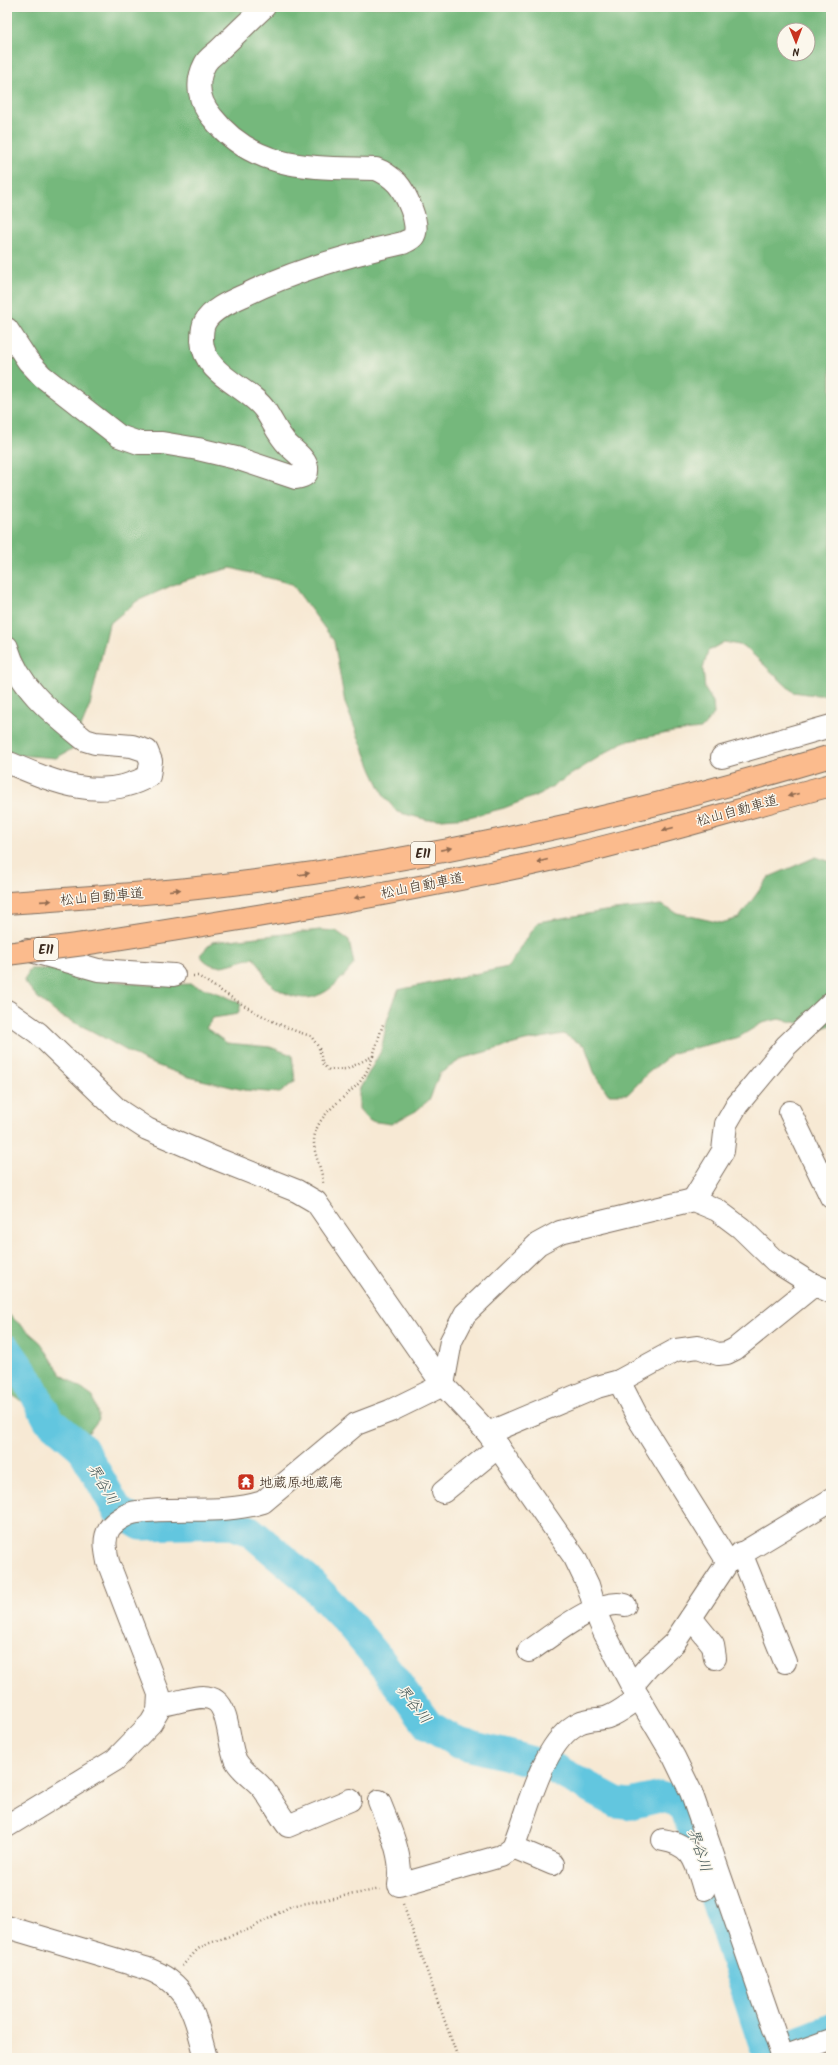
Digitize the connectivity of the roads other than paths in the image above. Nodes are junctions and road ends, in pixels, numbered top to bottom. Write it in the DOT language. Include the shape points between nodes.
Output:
graph roads {
  1 [pos="264,7"];
  2 [pos="7,329"];
  3 [pos="7,648"];
  4 [pos="831,726"];
  5 [pos="831,756"];
  6 [pos="722,757"];
  7 [pos="7,762"];
  8 [pos="831,785"];
  9 [pos="7,903"];
  10 [pos="7,944"];
  11 [pos="7,954"];
  12 [pos="174,975"];
  13 [pos="831,1003"];
  14 [pos="7,1011"];
  15 [pos="790,1112"];
  16 [pos="831,1197"];
  17 [pos="693,1200"];
  18 [pos="823,1288"];
  19 [pos="620,1381"];
  20 [pos="443,1385"];
  21 [pos="493,1440"];
  22 [pos="443,1492"];
  23 [pos="831,1500"];
  24 [pos="734,1557"];
  25 [pos="625,1605"];
  26 [pos="595,1608"];
  27 [pos="691,1618"];
  28 [pos="529,1651"];
  29 [pos="715,1658"];
  30 [pos="785,1662"];
  31 [pos="636,1692"];
  32 [pos="160,1705"];
  33 [pos="350,1800"];
  34 [pos="379,1801"];
  35 [pos="7,1826"];
  36 [pos="663,1840"];
  37 [pos="513,1847"];
  38 [pos="698,1847"];
  39 [pos="553,1864"];
  40 [pos="704,1889"];
  41 [pos="7,1927"];
  42 [pos="831,2040"];
  43 [pos="781,2052"];
  44 [pos="206,2058"];
  1 -- 2 [label="street" via="206,62 200,75 201,101 205,109 234,140 251,152 293,164 376,169 385,173 403,192 416,224 416,232 412,238 402,243 301,270 234,300 205,322 202,341 204,352 210,362 226,379 265,410 286,443 305,462 308,467 307,474 296,478 236,458 162,443 139,443 119,436 42,376 28,361"];
  3 -- 7 [label="street" via="12,663 28,689 84,740 132,746 147,751 151,761 149,776 136,783 90,790 68,785"];
  4 -- 6 [label="street"];
  9 -- 5 [label="highway, 松山自動車道 / E11, one-way" via="188,889 298,875 405,857 635,809"];
  8 -- 11 [label="highway, 松山自動車道 / E11, one-way, bridge" via="524,866 238,920"];
  10 -- 12 [label="street" via="98,970"];
  13 -- 17 [label="street" via="786,1046 737,1105 726,1124 724,1151"];
  14 -- 20 [label="street" via="38,1033 118,1110 147,1129 217,1160 298,1191 316,1202"];
  15 -- 16 [label="street"];
  17 -- 18 [label="street" via="717,1210 741,1228 775,1261"];
  17 -- 20 [label="street" via="560,1232 538,1244 465,1314 451,1341"];
  18 -- 19 [label="street" via="735,1349 718,1354 698,1346 676,1350"];
  19 -- 21 [label="street" via="597,1387"];
  19 -- 24 [label="street" via="638,1418"];
  20 -- 21 [label="street"];
  20 -- 32 [label="street" via="390,1411 356,1424 263,1502 249,1507 226,1509 136,1512 118,1520 110,1528 104,1542 108,1562 159,1694"];
  21 -- 22 [label="street"];
  21 -- 26 [label="street" via="575,1558 588,1585"];
  23 -- 24 [label="street"];
  24 -- 27 [label="street"];
  24 -- 30 [label="street"];
  25 -- 26 [label="street" via="617,1602"];
  26 -- 28 [label="street"];
  26 -- 31 [label="street" via="605,1634"];
  27 -- 29 [label="street" via="714,1645"];
  27 -- 31 [label="street" via="668,1650 648,1667"];
  31 -- 37 [label="street" via="607,1718 594,1718 578,1724 565,1733 543,1766"];
  31 -- 38 [label="street" via="691,1792"];
  32 -- 33 [label="street" via="171,1705 185,1699 203,1697 216,1701 223,1710 236,1761 263,1789 288,1826"];
  32 -- 35 [label="street" via="151,1723 115,1760"];
  34 -- 37 [label="street" via="395,1844 401,1874 399,1885 490,1860 509,1852"];
  36 -- 38 [label="street"];
  37 -- 39 [label="street"];
  38 -- 40 [label="street" via="695,1859"];
  38 -- 43 [label="street"];
  41 -- 44 [label="street" via="158,1972 183,1993 196,2019"];
  42 -- 43 [label="street"];
}
